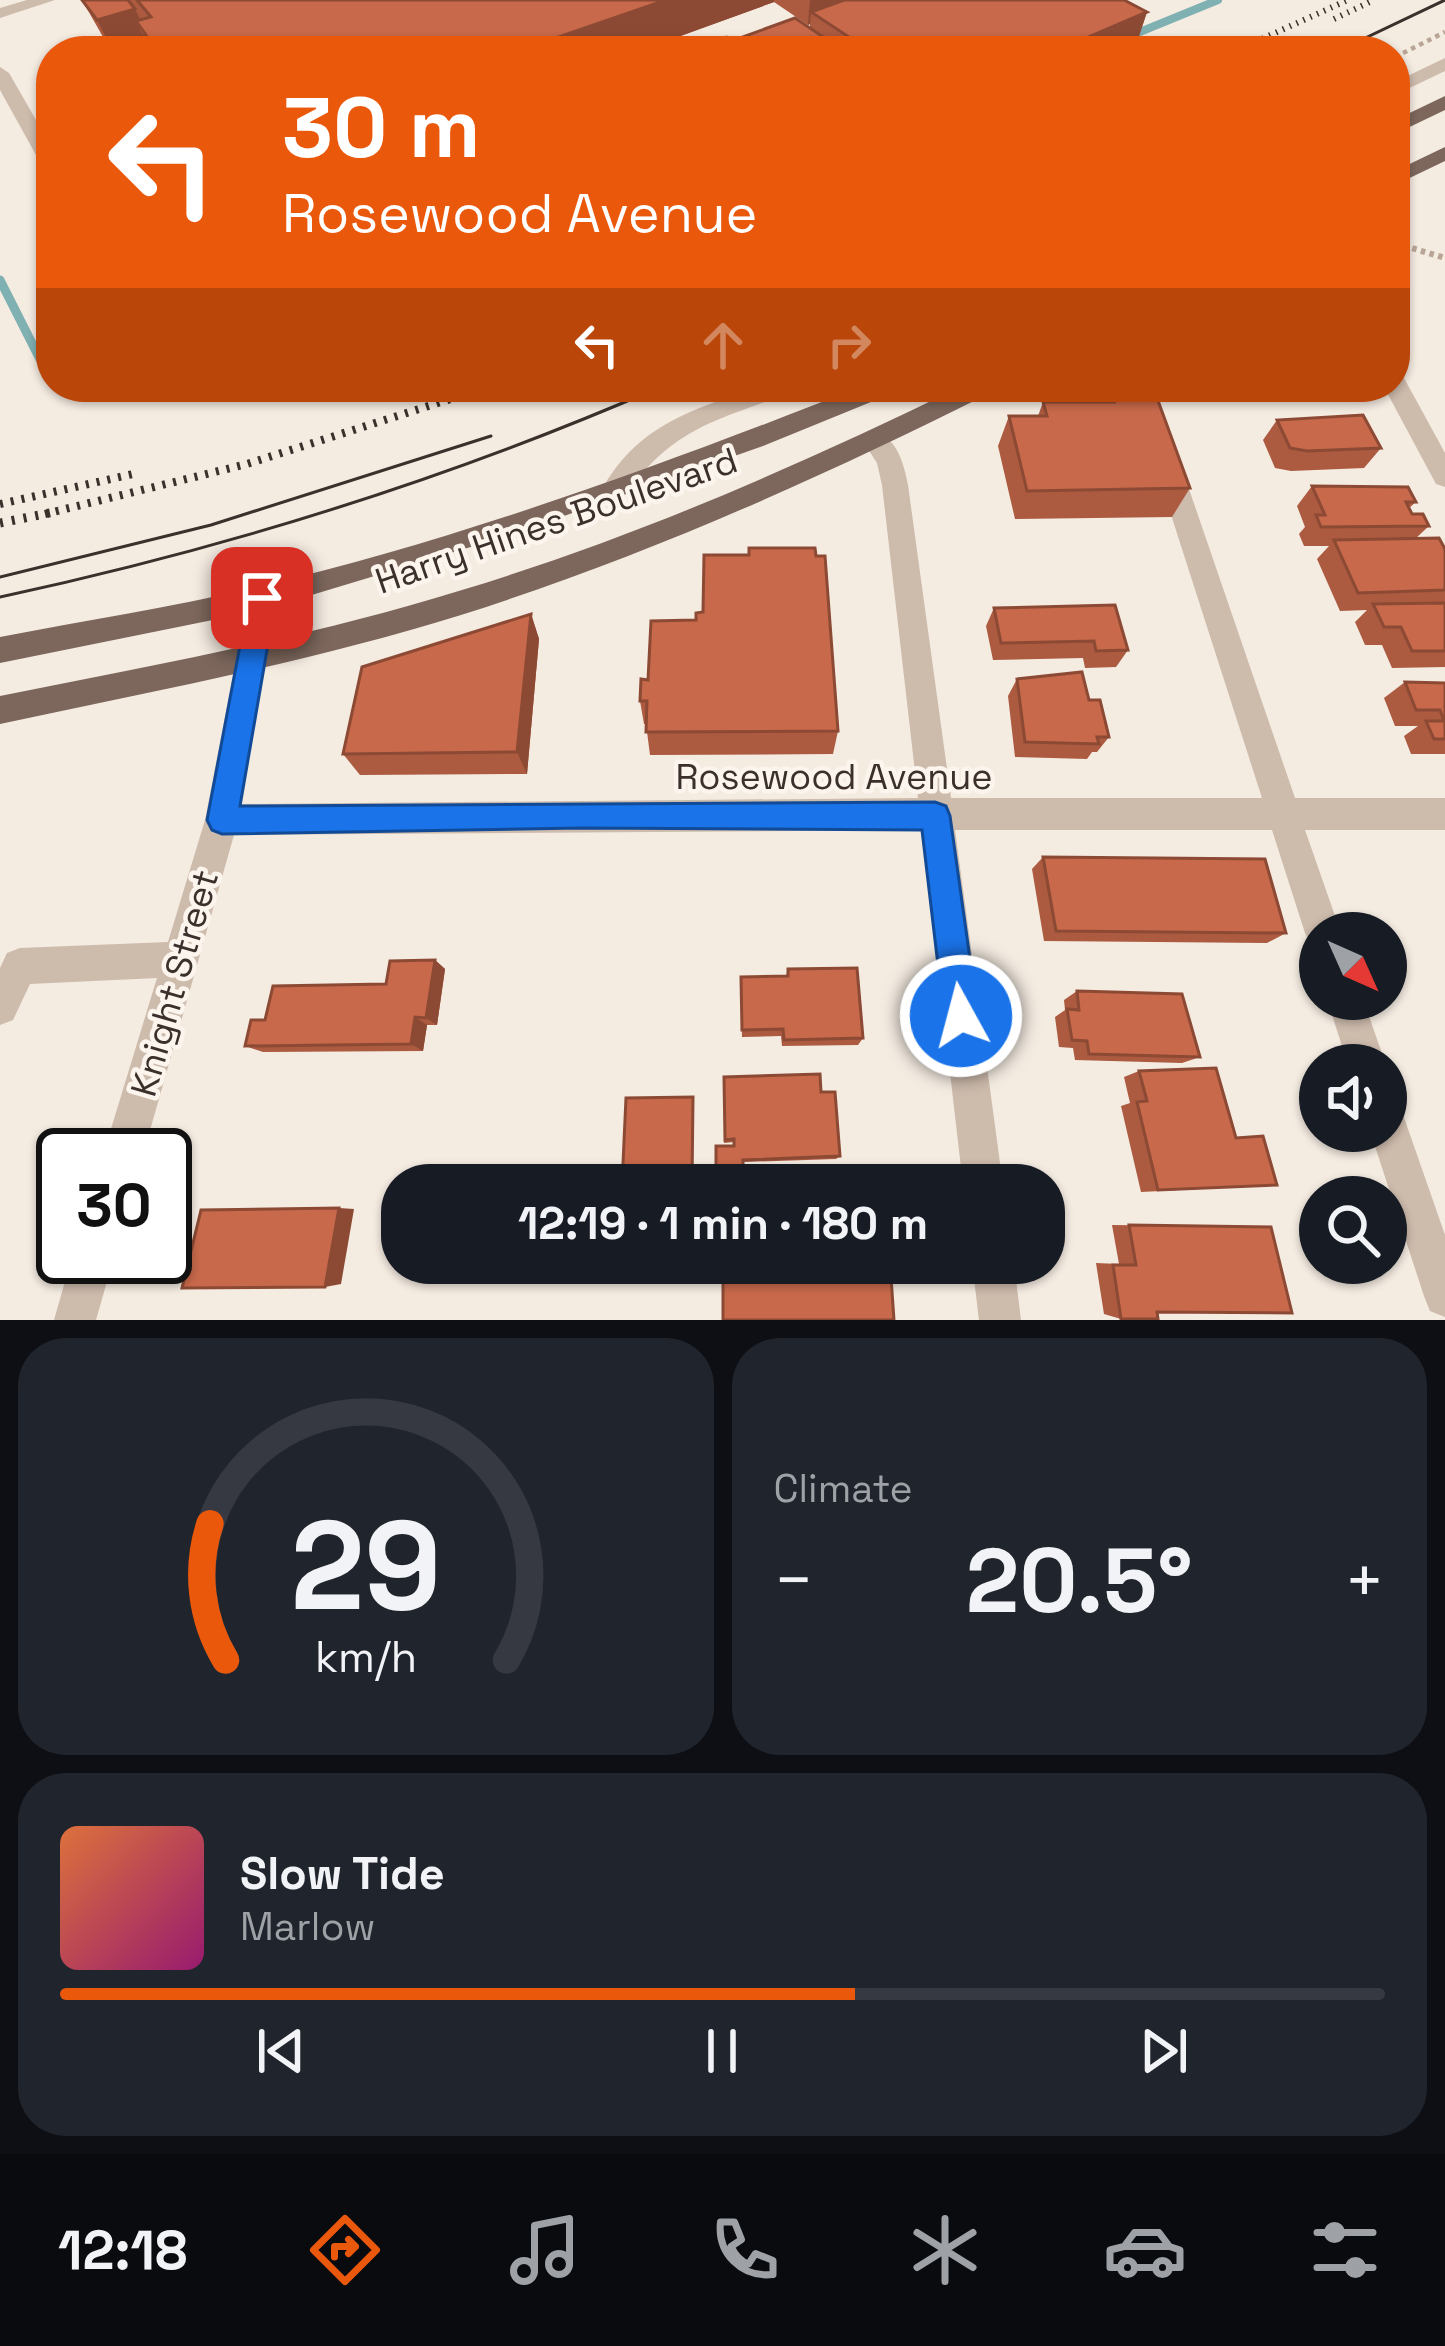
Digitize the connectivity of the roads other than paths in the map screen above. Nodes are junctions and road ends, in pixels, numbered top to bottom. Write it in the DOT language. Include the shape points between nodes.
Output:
graph roads {
  1 [pos="46,0"];
  2 [pos="0,13"];
  3 [pos="1445,64"];
  4 [pos="0,73"];
  5 [pos="1410,81"];
  6 [pos="1445,102"];
  7 [pos="1410,120"];
  8 [pos="36,137"];
  9 [pos="1445,153"];
  10 [pos="1410,170"];
  11 [pos="742,402"];
  12 [pos="951,402"];
  13 [pos="1147,402"];
  14 [pos="1405,402"];
  15 [pos="849,403"];
  16 [pos="875,440"];
  17 [pos="1445,477"];
  18 [pos="617,487"];
  19 [pos="262,598"];
  20 [pos="0,650"];
  21 [pos="250,658"];
  22 [pos="0,710"];
  23 [pos="1283,813"];
  24 [pos="1445,814"];
  25 [pos="935,816"];
  26 [pos="222,820"];
  27 [pos="1316,912"];
  28 [pos="181,959"];
  29 [pos="0,1007"];
  30 [pos="131,1128"];
  31 [pos="1397,1152"];
  32 [pos="980,1164"];
  33 [pos="85,1284"];
  34 [pos="996,1284"];
  35 [pos="1445,1296"];
  36 [pos="75,1320"];
  37 [pos="1000,1320"];
  1 -- 2 [label="street"];
  3 -- 5 [label="street"];
  4 -- 8 [label="street"];
  6 -- 7 [label="main road"];
  9 -- 10 [label="main road"];
  11 -- 18 [label="street" via="671,429"];
  12 -- 16 [label="main road, Harry Hines Boulevard"];
  13 -- 23 [label="street"];
  14 -- 17 [label="street"];
  15 -- 16 [label="main road"];
  15 -- 18 [label="main road, Harry Hines Boulevard"];
  16 -- 21 [label="main road, Harry Hines Boulevard" via="688,520 462,602"];
  16 -- 25 [label="street" via="895,484"];
  18 -- 19 [label="main road, Harry Hines Boulevard"];
  19 -- 20 [label="main road, Harry Hines Boulevard"];
  19 -- 21 [label="street, Knight Street"];
  21 -- 22 [label="main road, Harry Hines Boulevard"];
  21 -- 26 [label="street, Knight Street"];
  23 -- 24 [label="street, Rosewood Avenue"];
  23 -- 25 [label="street, Rosewood Avenue"];
  23 -- 27 [label="street"];
  25 -- 26 [label="street, Rosewood Avenue"];
  25 -- 32 [label="street"];
  26 -- 28 [label="street, Knight Street"];
  28 -- 29 [label="street" via="20,966"];
  28 -- 30 [label="street, Knight Street"];
  31 -- 35 [label="street"];
  33 -- 36 [label="street"];
  34 -- 37 [label="street"];
}
